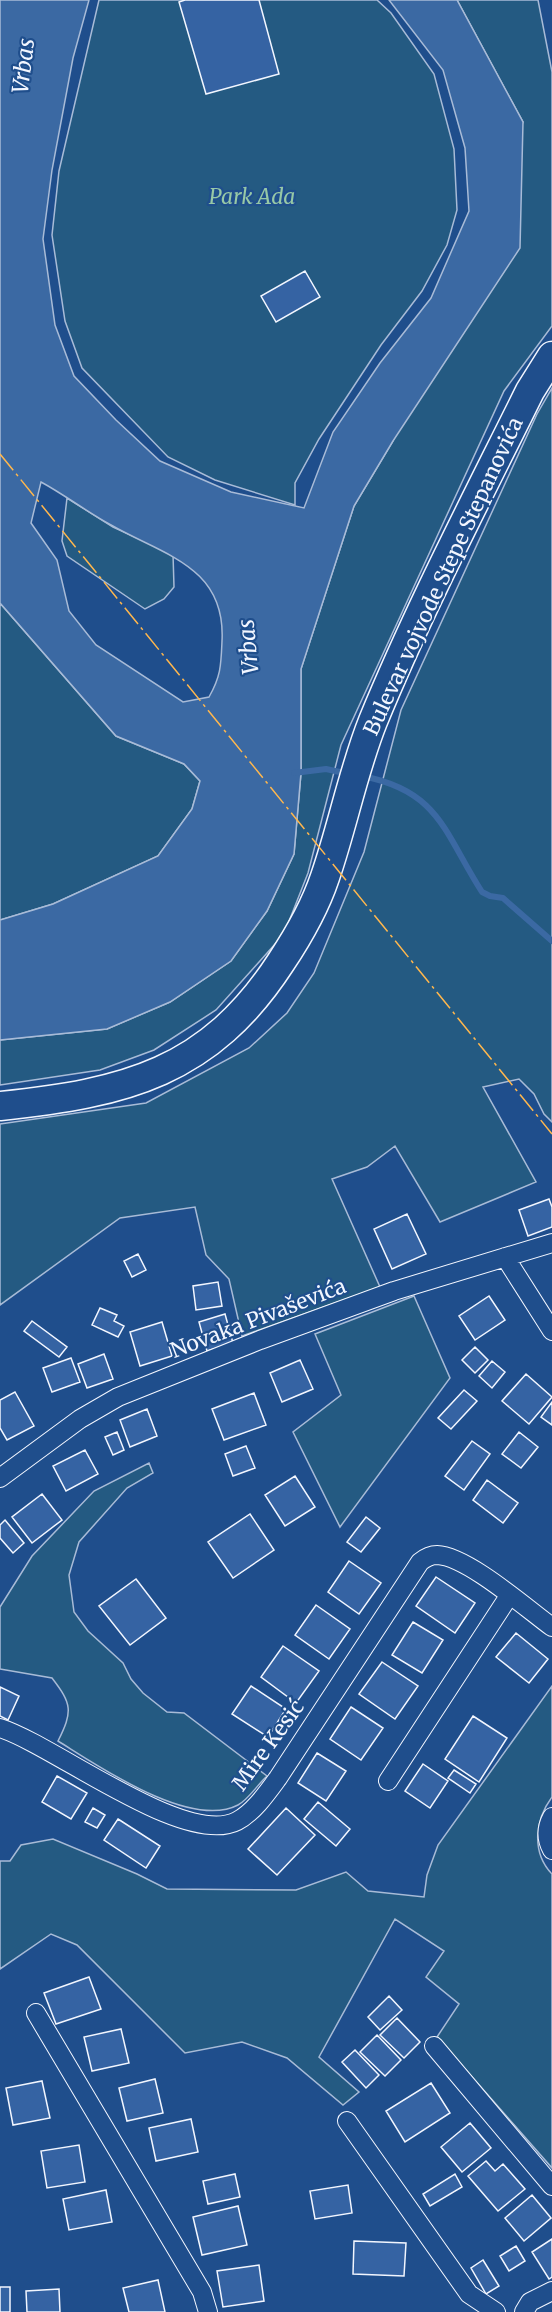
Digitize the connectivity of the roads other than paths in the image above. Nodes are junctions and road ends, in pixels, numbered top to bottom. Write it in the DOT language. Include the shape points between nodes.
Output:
graph roads {
  1 [pos="552,356"];
  2 [pos="0,1106"];
  3 [pos="552,1243"];
  4 [pos="505,1257"];
  5 [pos="552,1331"];
  6 [pos="0,1478"];
  7 [pos="509,1596"];
  8 [pos="552,1627"];
  9 [pos="0,1728"];
  10 [pos="388,1781"];
  11 [pos="552,1817"];
  12 [pos="552,1851"];
  13 [pos="36,2013"];
  14 [pos="434,2046"];
  15 [pos="347,2121"];
  16 [pos="552,2186"];
  17 [pos="552,2291"];
  18 [pos="208,2312"];
  19 [pos="496,2312"];
  20 [pos="524,2312"];
  1 -- 2 [label="main road, Bulevar vojvode Stepe Stepanovića" via="530,392 425,605 362,753 325,879 309,915 272,976 236,1020 192,1055 136,1081 88,1095"];
  3 -- 4 [label="street, Novaka Pivaševića"];
  4 -- 5 [label="street"];
  4 -- 6 [label="street, Novaka Pivaševića" via="260,1340 118,1397 80,1419"];
  7 -- 8 [label="street, Mire Kesić"];
  7 -- 9 [label="street, Mire Kesić" via="451,1559 434,1555 420,1562 278,1778 238,1821 223,1825 198,1824 124,1794 40,1744"];
  7 -- 10 [label="street"];
  11 -- 12 [label="street" via="547,1831"];
  13 -- 18 [label="street" via="202,2292"];
  14 -- 16 [label="street"];
  15 -- 19 [label="street" via="469,2295"];
  17 -- 20 [label="street" via="530,2302"];
}
